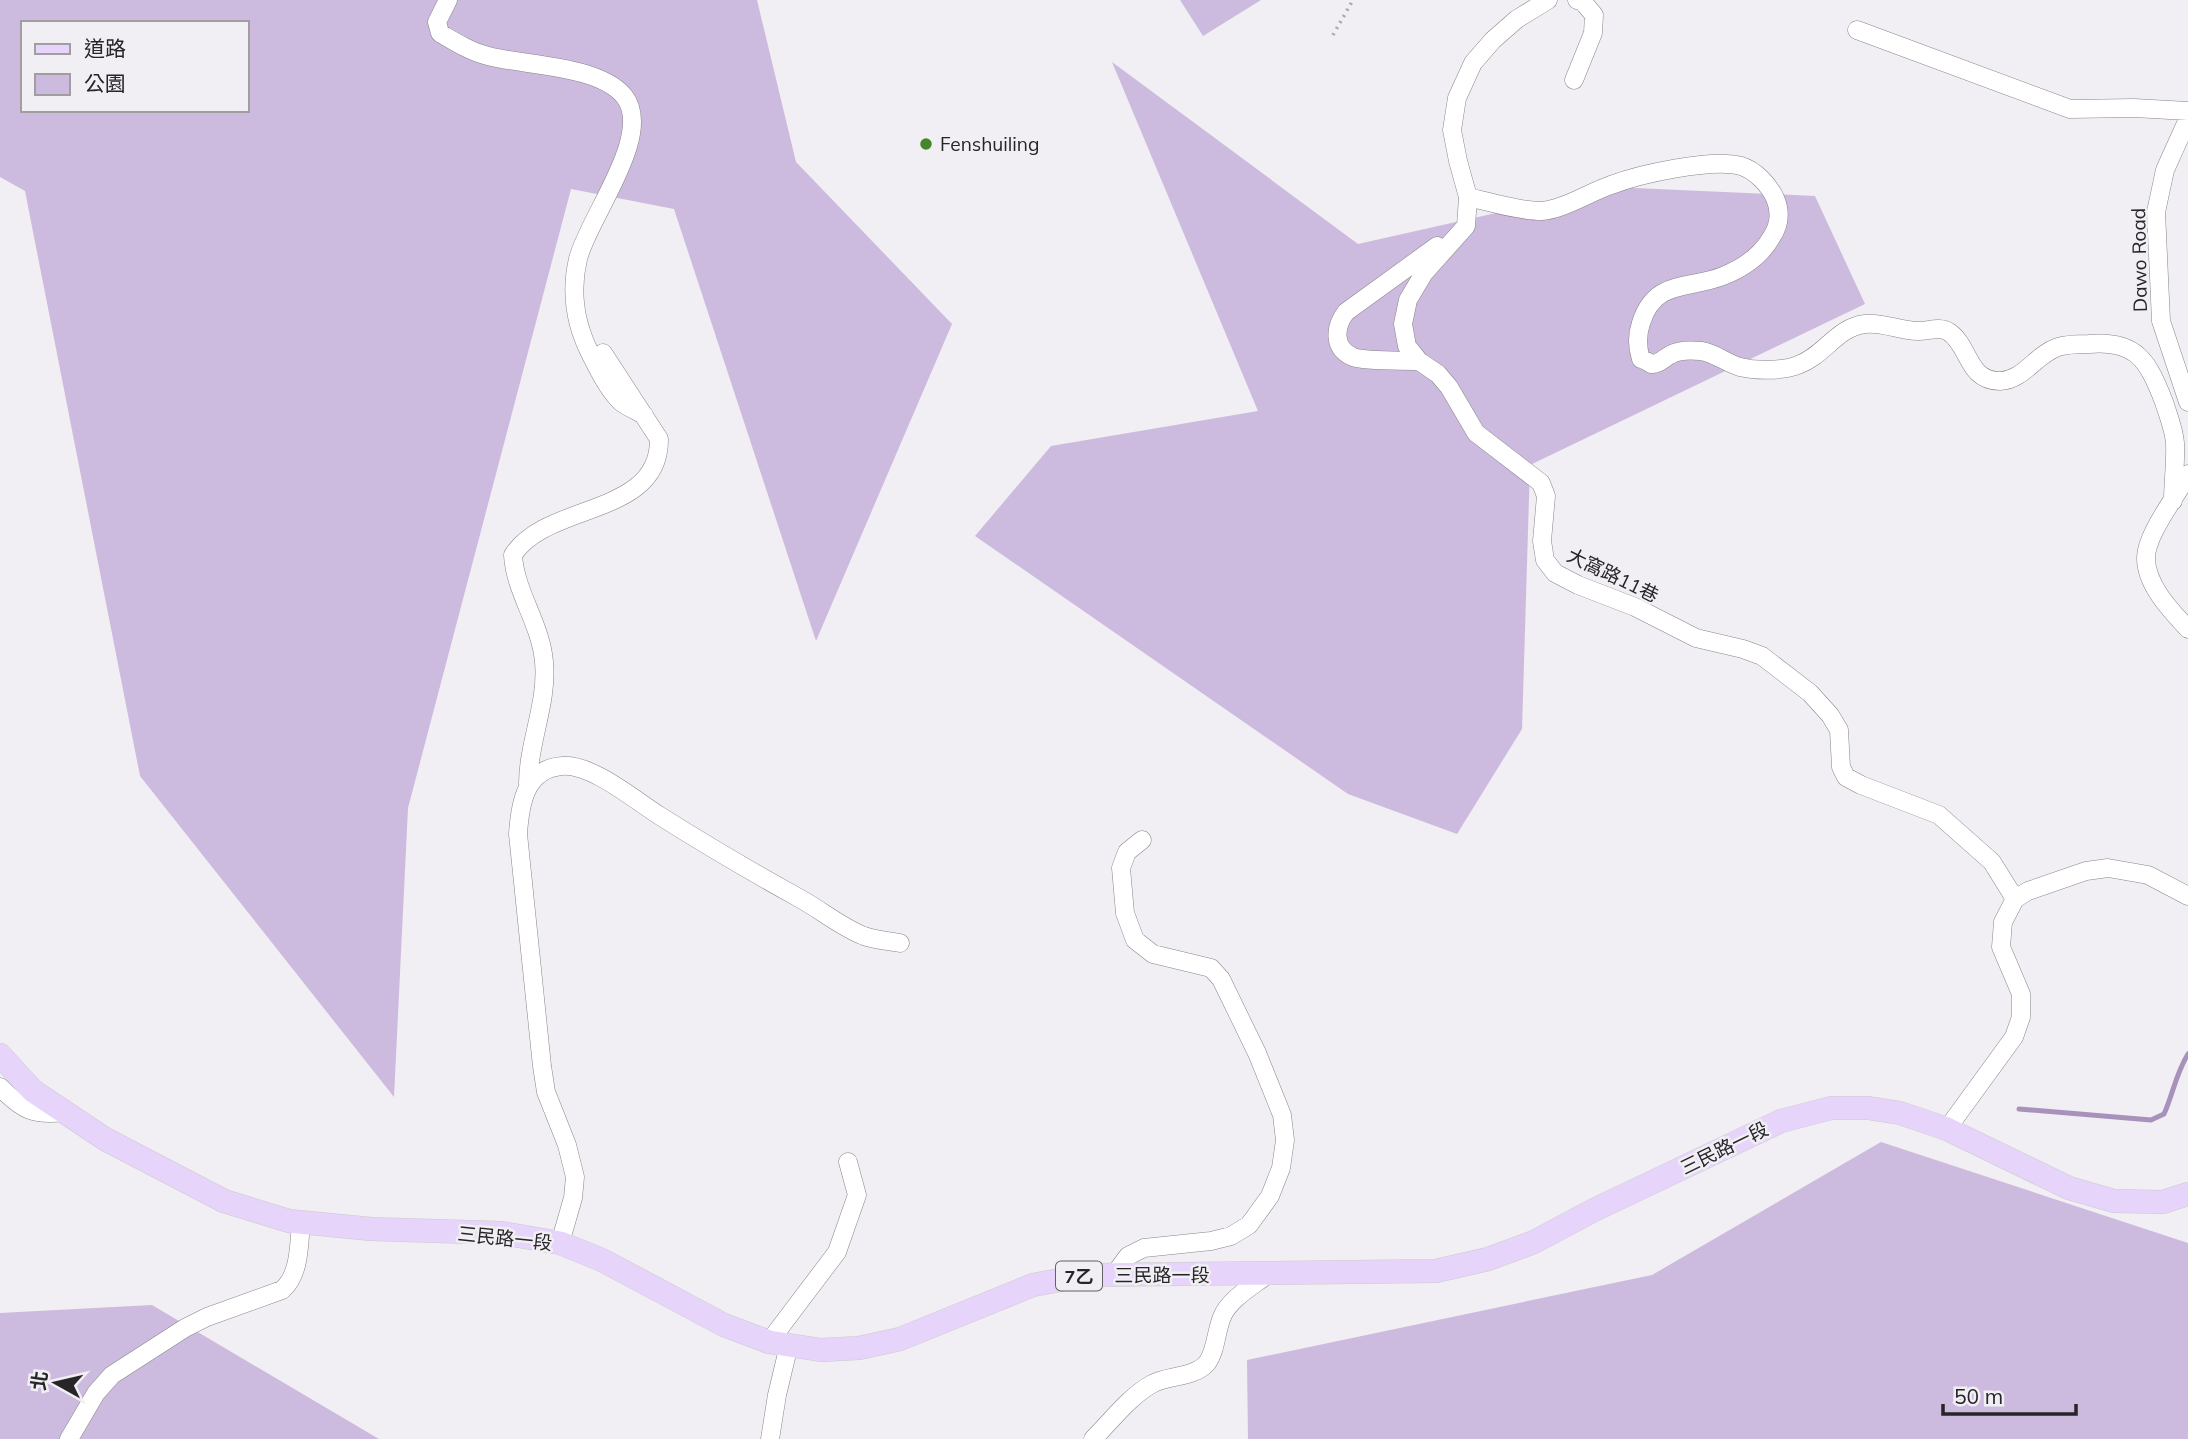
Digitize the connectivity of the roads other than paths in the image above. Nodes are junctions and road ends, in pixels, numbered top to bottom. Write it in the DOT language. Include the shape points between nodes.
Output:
graph roads {
  1 [pos="448,0"];
  2 [pos="1548,0"];
  3 [pos="1577,0"];
  4 [pos="1857,30"];
  5 [pos="1574,80"];
  6 [pos="2187,119"];
  7 [pos="1468,197"];
  8 [pos="1466,226"];
  9 [pos="603,353"];
  10 [pos="1419,361"];
  11 [pos="2188,402"];
  12 [pos="644,415"];
  13 [pos="2188,474"];
  14 [pos="2173,501"];
  15 [pos="2188,629"];
  16 [pos="528,784"];
  17 [pos="1142,840"];
  18 [pos="2188,896"];
  19 [pos="2015,899"];
  20 [pos="901,943"];
  21 [pos="0,1055"];
  22 [pos="0,1087"];
  23 [pos="65,1112"];
  24 [pos="1947,1129"];
  25 [pos="848,1162"];
  26 [pos="2188,1194"];
  27 [pos="301,1222"];
  28 [pos="560,1243"];
  29 [pos="1268,1273"];
  30 [pos="1114,1275"];
  31 [pos="779,1343"];
  32 [pos="69,1439"];
  33 [pos="770,1439"];
  34 [pos="1093,1439"];
  1 -- 12 [label="street" via="436,22 440,33 486,56 587,75 610,84 631,109 625,158 578,259 575,306 584,342 598,370 620,401"];
  2 -- 7 [label="street" via="1493,40 1473,63 1457,97 1452,130"];
  3 -- 5 [label="street" via="1594,15 1593,33"];
  4 -- 6 [label="street" via="2070,109 2134,108"];
  6 -- 11 [label="street, Dawo Road" via="2165,170 2156,212 2161,321"];
  7 -- 8 [label="street"];
  7 -- 14 [label="street" via="1543,211 1634,178 1729,163 1745,167 1764,181 1774,196 1779,221 1774,235 1746,265 1653,299 1638,331 1641,359 1650,364 1671,354 1701,351 1740,367 1782,368 1799,365 1853,327 1881,324 1949,332 1980,376 1997,381 2011,379 2060,346 2125,345 2143,358 2170,419 2175,442"];
  8 -- 10 [label="street, 大窩路11巷" via="1424,272 1408,300 1403,324 1407,346"];
  8 -- 10 [label="street" via="1337,323 1336,337 1353,357"];
  9 -- 12 [label="street"];
  10 -- 19 [label="street, 大窩路11巷" via="1449,387 1476,433 1541,483 1546,496 1542,541 1545,560 1555,573 1696,638 1762,656 1810,693 1830,715 1839,730 1846,777 1939,815 1992,862"];
  12 -- 16 [label="street" via="659,439 659,454 650,475 617,498 537,534 513,555 518,582 541,639 544,665"];
  13 -- 14 [label="street"];
  14 -- 15 [label="street" via="2150,541 2146,558 2151,580"];
  16 -- 20 [label="street" via="545,769 564,765 589,771 847,928 866,937"];
  16 -- 28 [label="street" via="520,804 518,834 542,1066 546,1092 568,1145 575,1177"];
  17 -- 30 [label="street" via="1127,852 1121,868 1125,913 1135,940 1153,954 1210,968 1221,979 1282,1115 1285,1140 1270,1196 1249,1225 1211,1241 1144,1248 1128,1256"];
  18 -- 19 [label="street" via="2148,875 2108,868 2086,871"];
  19 -- 24 [label="street" via="2003,922 2001,947 2021,995 2021,1017 2014,1037"];
  21 -- 23 [label="main road, 三民路一段 / 7乙" via="33,1091"];
  22 -- 23 [label="street" via="24,1109 39,1114"];
  23 -- 27 [label="main road, 三民路一段 / 7乙" via="105,1139 224,1201"];
  24 -- 26 [label="main road, 三民路一段 / 7乙" via="2069,1188 2114,1201 2162,1202"];
  24 -- 29 [label="main road, 三民路一段 / 7乙" via="1900,1113 1831,1108 1781,1121 1534,1242 1488,1259 1436,1271"];
  25 -- 31 [label="street" via="857,1195 837,1252"];
  27 -- 28 [label="main road, 三民路一段 / 7乙" via="370,1230 501,1233"];
  27 -- 32 [label="street" via="289,1284 185,1328 112,1375"];
  28 -- 31 [label="main road, 三民路一段 / 7乙" via="602,1260 724,1325"];
  29 -- 30 [label="main road, 三民路一段 / 7乙"];
  29 -- 34 [label="street" via="1222,1315 1206,1364 1153,1383"];
  30 -- 31 [label="main road, 三民路一段 / 7乙" via="1034,1285 900,1339 859,1348 821,1350"];
  31 -- 33 [label="street"];
}
